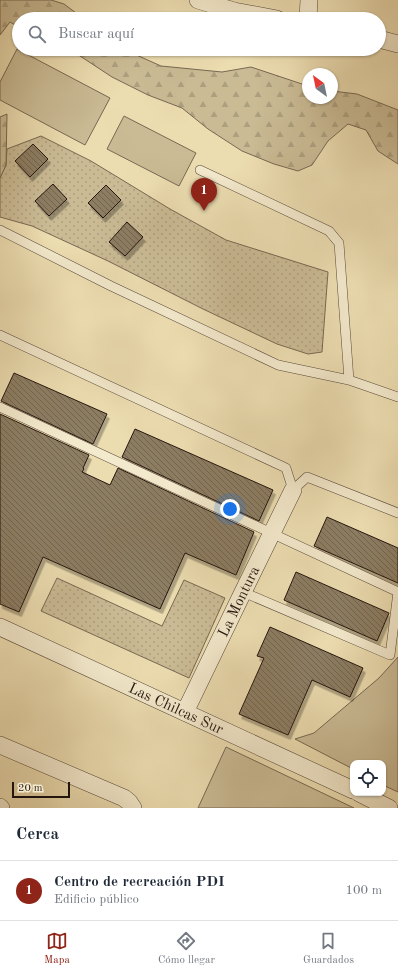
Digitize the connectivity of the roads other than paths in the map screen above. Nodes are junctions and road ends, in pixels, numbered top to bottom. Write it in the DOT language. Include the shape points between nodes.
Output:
graph roads {
  1 [pos="198,0"];
  2 [pos="309,0"];
  3 [pos="239,12"];
  4 [pos="308,12"];
  5 [pos="386,41"];
  6 [pos="398,44"];
  7 [pos="200,170"];
  8 [pos="0,230"];
  9 [pos="0,335"];
  10 [pos="350,380"];
  11 [pos="398,397"];
  12 [pos="0,407"];
  13 [pos="293,490"];
  14 [pos="398,513"];
  15 [pos="271,533"];
  16 [pos="242,592"];
  17 [pos="0,626"];
  18 [pos="185,712"];
  19 [pos="0,745"];
  20 [pos="350,789"];
  21 [pos="365,796"];
  22 [pos="133,808"];
  23 [pos="390,808"];
  1 -- 3 [label="street"];
  2 -- 4 [label="street"];
  5 -- 6 [label="street"];
  7 -- 10 [label="lane" via="329,231 339,243"];
  8 -- 10 [label="lane" via="278,365"];
  9 -- 13 [label="lane" via="286,468"];
  10 -- 11 [label="lane"];
  12 -- 15 [label="lane"];
  13 -- 14 [label="lane" via="307,477"];
  13 -- 15 [label="street, La Montura"];
  15 -- 16 [label="street, La Montura"];
  15 -- 16 [label="lane" via="398,592 390,655"];
  16 -- 18 [label="street, La Montura"];
  17 -- 18 [label="street, Las Chilcas Sur"];
  18 -- 20 [label="street, Las Chilcas Sur"];
  19 -- 22 [label="street" via="124,798"];
  21 -- 23 [label="street"];
}
